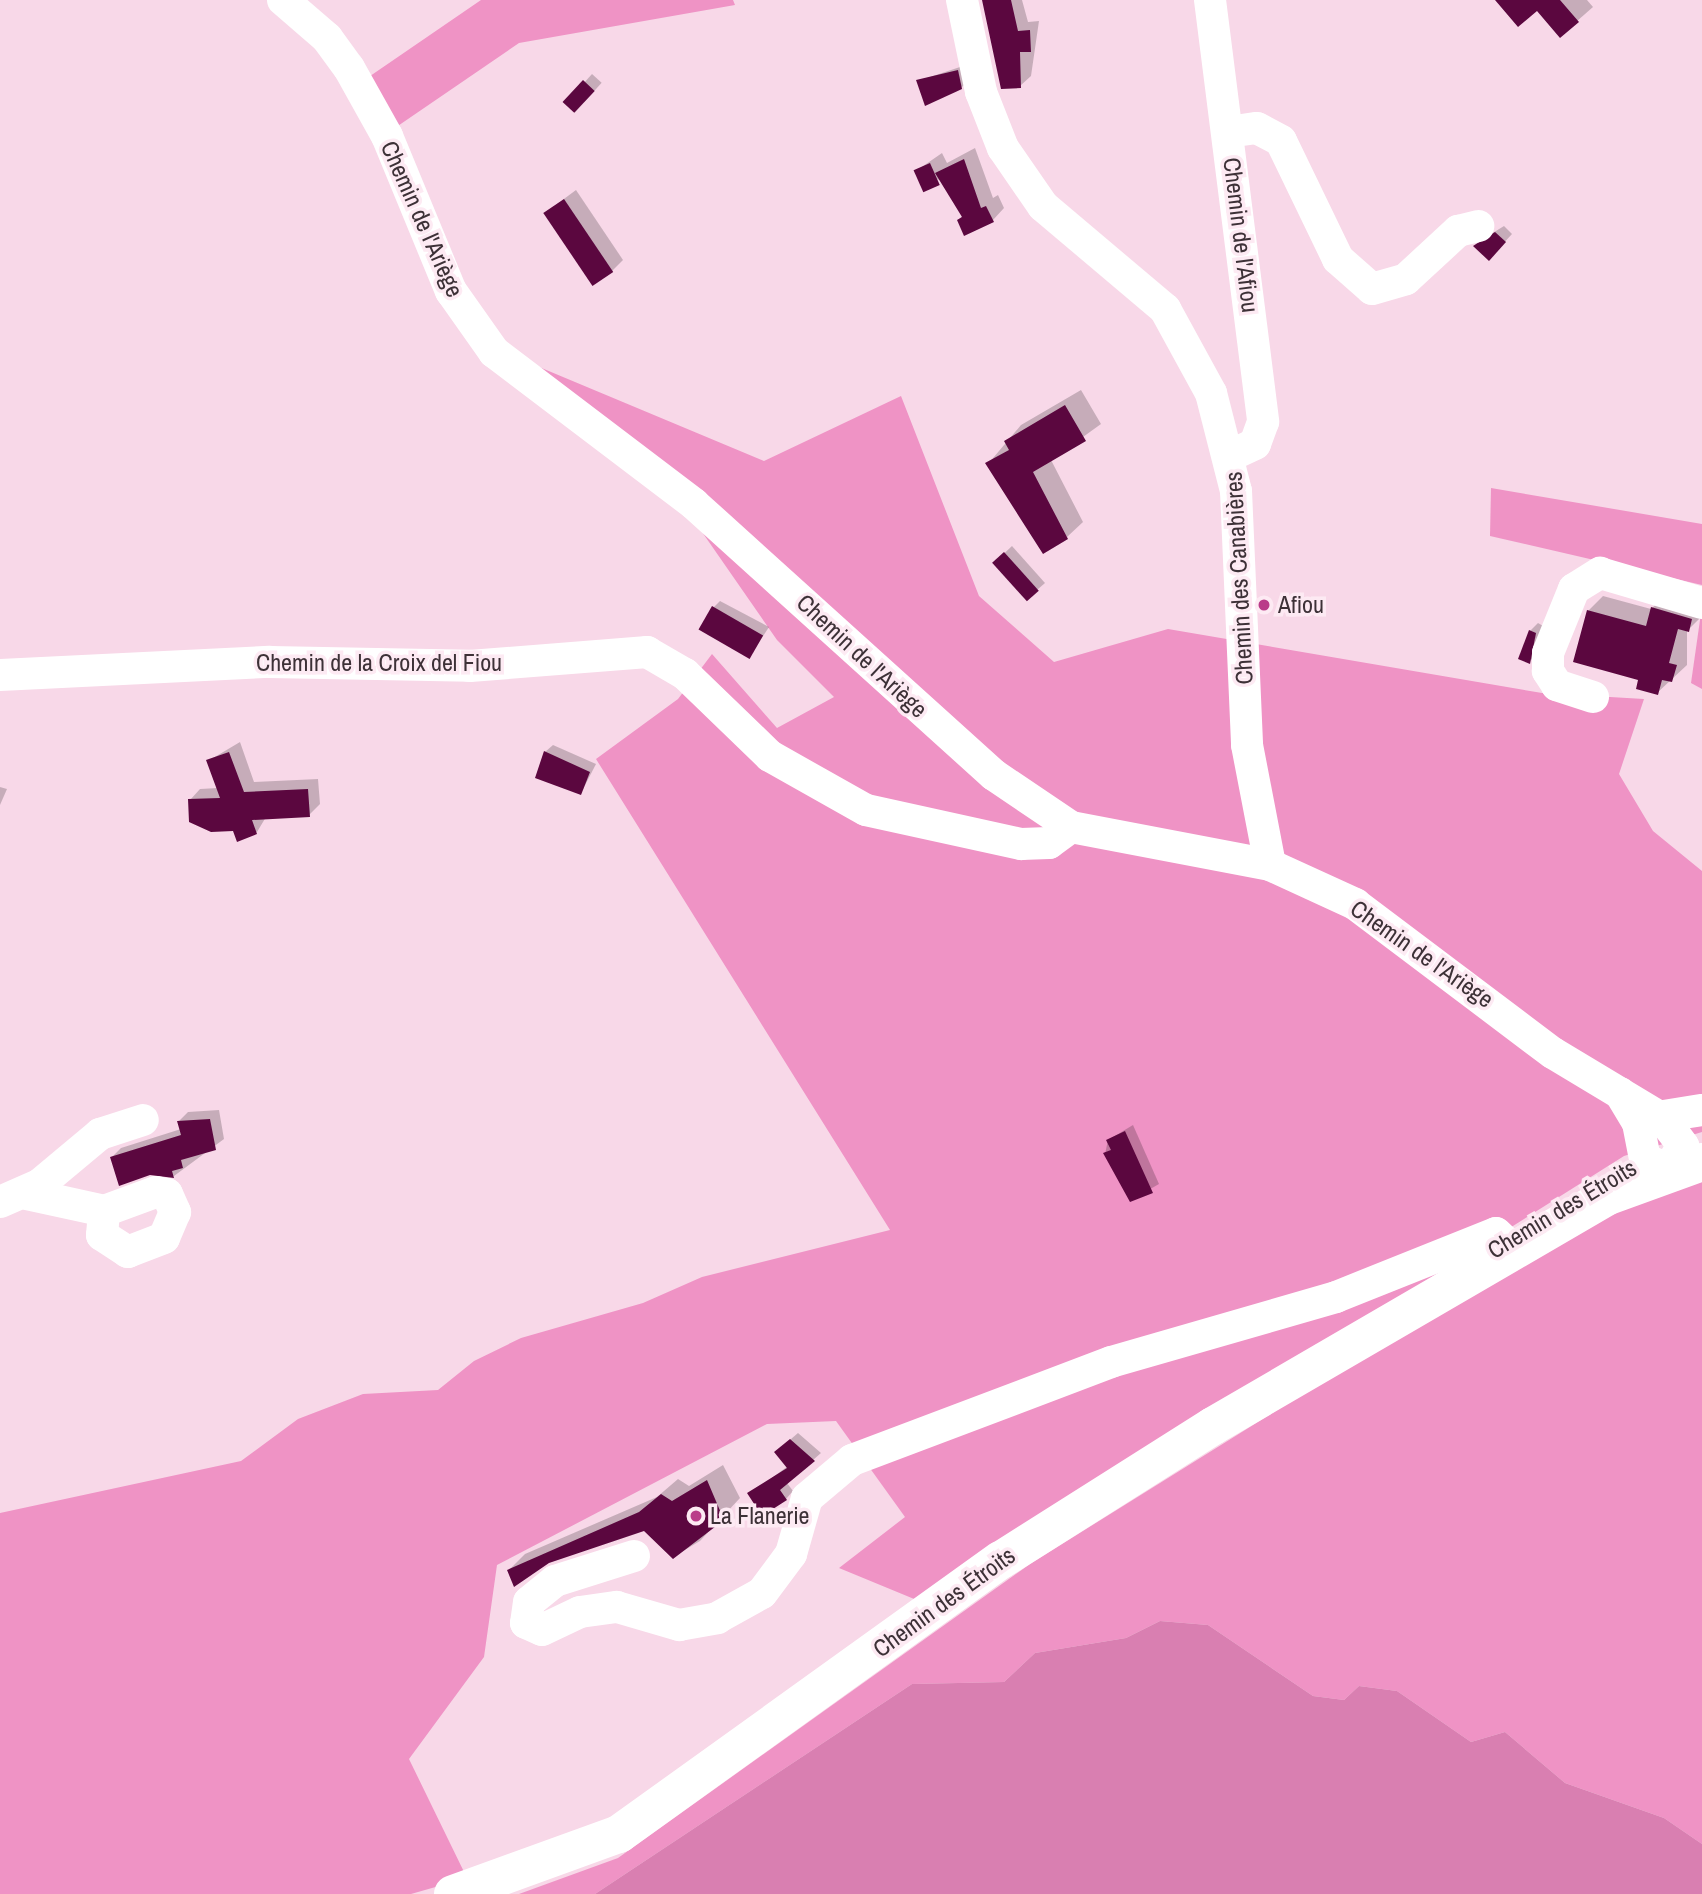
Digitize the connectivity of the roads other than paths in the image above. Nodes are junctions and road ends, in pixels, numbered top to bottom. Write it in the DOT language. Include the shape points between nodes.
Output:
graph roads {
  1 [pos="283,0"];
  2 [pos="962,0"];
  3 [pos="1210,0"];
  4 [pos="1228,132"];
  5 [pos="1478,226"];
  6 [pos="1231,455"];
  7 [pos="1702,603"];
  8 [pos="0,675"];
  9 [pos="1593,697"];
  10 [pos="1071,827"];
  11 [pos="1269,865"];
  12 [pos="1702,1110"];
  13 [pos="143,1120"];
  14 [pos="1672,1146"];
  15 [pos="13,1198"];
  16 [pos="104,1211"];
  17 [pos="1512,1245"];
  18 [pos="634,1556"];
  19 [pos="453,1894"];
  1 -- 10 [label="street, Chemin de l'Ariège" via="327,38 356,79 450,291 494,352 694,504 984,767"];
  2 -- 6 [label="street, Chemin des Canabières" via="981,92 1003,148 1043,206 1165,309 1206,381"];
  3 -- 4 [label="street, Chemin de l'Afiou"];
  4 -- 5 [label="street" via="1257,128 1280,141 1338,259 1372,289 1406,279 1458,230"];
  4 -- 6 [label="street, Chemin de l'Afiou" via="1263,422 1255,443"];
  6 -- 11 [label="street, Chemin des Canabières" via="1247,745"];
  7 -- 9 [label="street" via="1600,573 1574,589 1548,653 1548,671 1557,685"];
  8 -- 10 [label="street, Chemin de la Croix del Fiou" via="270,663 470,666 647,652 684,674 770,756 866,810 1021,844 1049,843"];
  10 -- 11 [label="street, Chemin de l'Ariège"];
  11 -- 14 [label="street, Chemin de l'Ariège" via="1389,926 1553,1053 1620,1093"];
  12 -- 14 [label="street"];
  13 -- 15 [label="street" via="100,1134"];
  14 -- 17 [label="main road, Chemin des Étroits"];
  15 -- 16 [label="street"];
  17 -- 18 [label="street" via="1496,1233 1336,1297 1111,1362 852,1460 807,1498 791,1554 762,1593 717,1618 679,1625 617,1606 580,1612 542,1630 526,1623 529,1602 555,1581"];
  17 -- 19 [label="main road, Chemin des Étroits" via="1039,1535 620,1834"];
}
